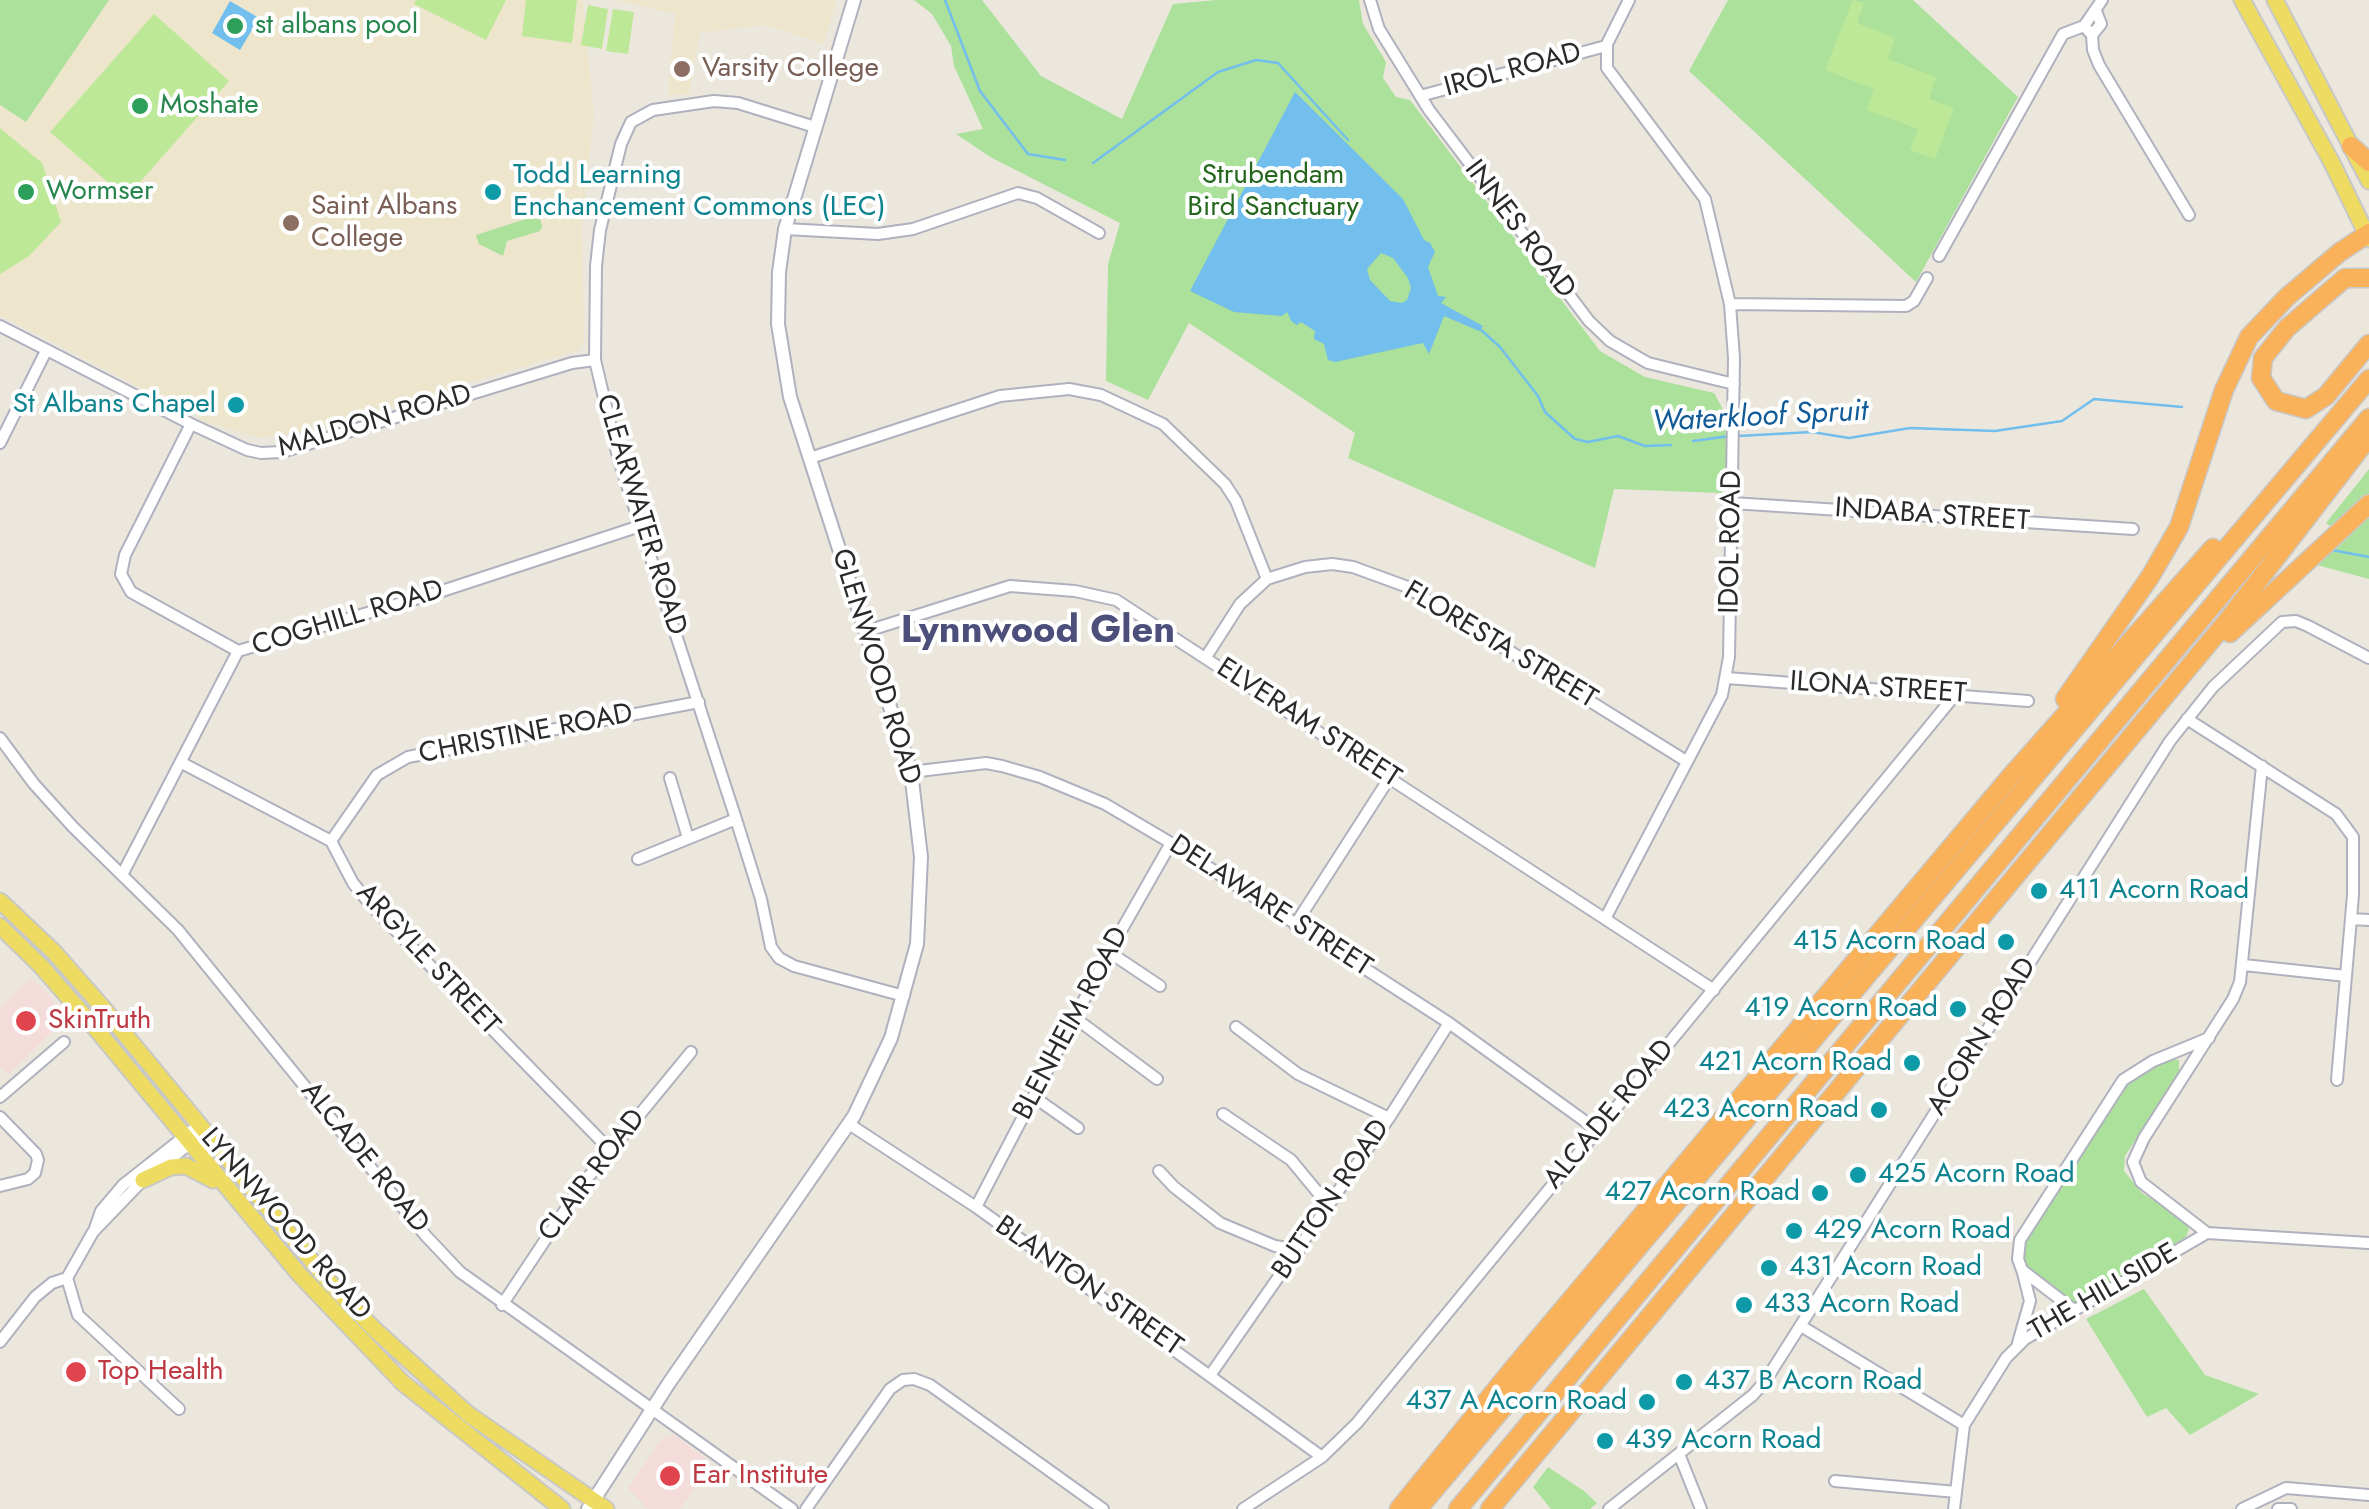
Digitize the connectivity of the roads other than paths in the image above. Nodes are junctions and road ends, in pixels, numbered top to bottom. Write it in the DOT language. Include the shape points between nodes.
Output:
graph roads {
  1 [pos="854,0"];
  2 [pos="1370,0"];
  3 [pos="1629,0"];
  4 [pos="2242,0"];
  5 [pos="2275,0"];
  6 [pos="2099,6"];
  7 [pos="2088,31"];
  8 [pos="1606,46"];
  9 [pos="1420,96"];
  10 [pos="816,127"];
  11 [pos="2351,146"];
  12 [pos="2369,162"];
  13 [pos="2369,182"];
  14 [pos="2189,216"];
  15 [pos="785,229"];
  16 [pos="1099,233"];
  17 [pos="2368,235"];
  18 [pos="1939,256"];
  19 [pos="1927,278"];
  20 [pos="2369,278"];
  21 [pos="1730,304"];
  22 [pos="0,326"];
  23 [pos="2369,344"];
  24 [pos="46,351"];
  25 [pos="595,360"];
  26 [pos="2369,380"];
  27 [pos="1734,384"];
  28 [pos="2369,418"];
  29 [pos="191,424"];
  30 [pos="2324,434"];
  31 [pos="2369,437"];
  32 [pos="0,442"];
  33 [pos="2369,455"];
  34 [pos="810,458"];
  35 [pos="1732,502"];
  36 [pos="2369,504"];
  37 [pos="640,526"];
  38 [pos="2133,529"];
  39 [pos="1267,579"];
  40 [pos="2242,601"];
  41 [pos="867,631"];
  42 [pos="238,652"];
  43 [pos="1206,656"];
  44 [pos="2369,658"];
  45 [pos="1728,678"];
  46 [pos="1955,695"];
  47 [pos="2028,701"];
  48 [pos="699,702"];
  49 [pos="2186,719"];
  50 [pos="2142,721"];
  51 [pos="0,738"];
  52 [pos="1686,761"];
  53 [pos="182,763"];
  54 [pos="2262,766"];
  55 [pos="911,772"];
  56 [pos="2010,777"];
  57 [pos="670,778"];
  58 [pos="1390,778"];
  59 [pos="736,818"];
  60 [pos="688,838"];
  61 [pos="331,841"];
  62 [pos="1171,843"];
  63 [pos="638,860"];
  64 [pos="122,875"];
  65 [pos="0,900"];
  66 [pos="1606,917"];
  67 [pos="2351,918"];
  68 [pos="2369,920"];
  69 [pos="1295,924"];
  70 [pos="0,926"];
  71 [pos="1109,952"];
  72 [pos="2244,966"];
  73 [pos="2346,976"];
  74 [pos="1160,986"];
  75 [pos="1714,990"];
  76 [pos="904,996"];
  77 [pos="1074,1018"];
  78 [pos="1449,1023"];
  79 [pos="1236,1028"];
  80 [pos="2208,1038"];
  81 [pos="64,1042"];
  82 [pos="691,1052"];
  83 [pos="1157,1079"];
  84 [pos="2337,1080"];
  85 [pos="0,1096"];
  86 [pos="1034,1097"];
  87 [pos="1223,1114"];
  88 [pos="0,1117"];
  89 [pos="1388,1118"];
  90 [pos="849,1124"];
  91 [pos="202,1128"];
  92 [pos="1078,1128"];
  93 [pos="1597,1130"];
  94 [pos="186,1138"];
  95 [pos="610,1150"];
  96 [pos="1159,1171"];
  97 [pos="143,1180"];
  98 [pos="0,1186"];
  99 [pos="232,1195"];
  100 [pos="1329,1206"];
  101 [pos="976,1207"];
  102 [pos="94,1232"];
  103 [pos="2207,1233"];
  104 [pos="2369,1243"];
  105 [pos="1299,1250"];
  106 [pos="2022,1270"];
  107 [pos="67,1278"];
  108 [pos="502,1305"];
  109 [pos="2074,1310"];
  110 [pos="1801,1326"];
  111 [pos="0,1342"];
  112 [pos="2018,1344"];
  113 [pos="1211,1374"];
  114 [pos="179,1409"];
  115 [pos="652,1410"];
  116 [pos="1964,1425"];
  117 [pos="1679,1454"];
  118 [pos="1322,1457"];
  119 [pos="1835,1481"];
  120 [pos="1956,1492"];
  121 [pos="2369,1494"];
  122 [pos="596,1507"];
  123 [pos="562,1509"];
  124 [pos="792,1509"];
  125 [pos="806,1509"];
  126 [pos="1104,1509"];
  127 [pos="1242,1509"];
  128 [pos="1401,1509"];
  129 [pos="1458,1509"];
  130 [pos="1490,1509"];
  131 [pos="1608,1509"];
  132 [pos="1701,1509"];
  133 [pos="1954,1509"];
  134 [pos="2242,1509"];
  135 [pos="2278,1509"];
  136 [pos="2291,1509"];
  1 -- 10 [label="street, GLENWOOD ROAD"];
  2 -- 9 [label="street, INNES ROAD" via="1379,29"];
  3 -- 8 [label="street"];
  4 -- 17 [label="main road"];
  5 -- 11 [label="main road"];
  6 -- 7 [label="street" via="2100,24"];
  7 -- 14 [label="street" via="2099,65"];
  7 -- 18 [label="street" via="2063,34"];
  8 -- 9 [label="street, IROL ROAD"];
  8 -- 21 [label="street, IDOL ROAD" via="1610,73 1704,199"];
  9 -- 27 [label="street, INNES ROAD" via="1568,296 1610,342 1663,369"];
  10 -- 15 [label="street, GLENWOOD ROAD"];
  10 -- 25 [label="street, CLEARWATER ROAD" via="714,101 653,110 632,122 620,144 600,230"];
  11 -- 12 [label="highway"];
  11 -- 13 [label="main road"];
  15 -- 16 [label="street" via="913,230 1022,193"];
  15 -- 34 [label="street, GLENWOOD ROAD" via="780,350"];
  17 -- 56 [label="highway" via="2286,297 2250,337 2167,550"];
  19 -- 21 [label="street" via="1906,306"];
  20 -- 23 [label="highway" via="2345,278 2294,321 2268,349 2261,378 2276,400 2306,408 2326,396"];
  21 -- 27 [label="street, IDOL ROAD"];
  22 -- 24 [label="street, MALDON ROAD"];
  24 -- 29 [label="street, MALDON ROAD"];
  24 -- 32 [label="street"];
  25 -- 29 [label="street, MALDON ROAD" via="277,454 247,450"];
  25 -- 37 [label="street, CLEARWATER ROAD"];
  26 -- 30 [label="highway"];
  27 -- 35 [label="street, IDOL ROAD"];
  28 -- 129 [label="highway"];
  29 -- 42 [label="street" via="125,554 123,584"];
  30 -- 56 [label="highway" via="2211,550"];
  30 -- 128 [label="highway"];
  31 -- 40 [label="highway"];
  33 -- 40 [label="highway"];
  34 -- 39 [label="street" via="1000,396 1088,392 1163,424 1225,484"];
  34 -- 41 [label="street, GLENWOOD ROAD"];
  35 -- 38 [label="street, INDABA STREET"];
  35 -- 45 [label="street, IDOL ROAD"];
  36 -- 50 [label="highway"];
  37 -- 42 [label="street, COGHILL ROAD"];
  37 -- 48 [label="street, CLEARWATER ROAD"];
  39 -- 43 [label="street" via="1240,604"];
  39 -- 52 [label="street, FLORESTA STREET" via="1332,564 1405,586"];
  40 -- 50 [label="highway"];
  41 -- 43 [label="street, ELVERAM STREET" via="993,590 1026,586 1116,600"];
  41 -- 55 [label="street, GLENWOOD ROAD"];
  42 -- 53 [label="street, COGHILL ROAD"];
  43 -- 58 [label="street, ELVERAM STREET"];
  44 -- 49 [label="street, ACORN ROAD" via="2308,626 2282,622"];
  45 -- 46 [label="street, ILONA STREET"];
  45 -- 52 [label="street, IDOL ROAD"];
  46 -- 47 [label="street, ILONA STREET"];
  46 -- 75 [label="street, ALCADE ROAD"];
  48 -- 59 [label="street, CLEARWATER ROAD"];
  48 -- 61 [label="street, CHRISTINE ROAD" via="408,757 376,775"];
  49 -- 54 [label="street"];
  49 -- 110 [label="street, ACORN ROAD"];
  50 -- 130 [label="highway"];
  51 -- 64 [label="street, ALCADE ROAD" via="34,784"];
  52 -- 66 [label="street, IDOL ROAD"];
  53 -- 61 [label="street"];
  53 -- 64 [label="street, COGHILL ROAD"];
  54 -- 67 [label="street" via="2349,828 2356,858"];
  54 -- 72 [label="street"];
  55 -- 62 [label="street, DELAWARE STREET" via="1002,766 1094,799"];
  55 -- 76 [label="street, GLENWOOD ROAD" via="922,883"];
  56 -- 128 [label="highway"];
  57 -- 60 [label="street"];
  58 -- 66 [label="street, ELVERAM STREET"];
  58 -- 69 [label="street"];
  59 -- 60 [label="street"];
  59 -- 76 [label="street, CLEARWATER ROAD" via="779,958"];
  60 -- 63 [label="street"];
  61 -- 95 [label="street, ARGYLE STREET" via="370,904"];
  62 -- 69 [label="street, DELAWARE STREET"];
  62 -- 71 [label="street, BLENHEIM ROAD"];
  64 -- 108 [label="street, ALCADE ROAD" via="178,930 426,1236"];
  65 -- 91 [label="main road, LYNNWOOD ROAD" via="54,952"];
  66 -- 75 [label="street, ELVERAM STREET"];
  67 -- 68 [label="street"];
  67 -- 73 [label="street"];
  69 -- 78 [label="street, DELAWARE STREET"];
  70 -- 94 [label="main road, LYNNWOOD ROAD"];
  71 -- 74 [label="street"];
  71 -- 77 [label="street, BLENHEIM ROAD"];
  72 -- 73 [label="street"];
  72 -- 80 [label="street" via="2233,1000"];
  73 -- 84 [label="street"];
  75 -- 93 [label="street, ALCADE ROAD"];
  76 -- 90 [label="street, GLENWOOD ROAD" via="876,1076"];
  77 -- 83 [label="street"];
  77 -- 86 [label="street, BLENHEIM ROAD"];
  78 -- 89 [label="street, BUTTON ROAD"];
  78 -- 93 [label="street, DELAWARE STREET"];
  79 -- 89 [label="street" via="1298,1074"];
  80 -- 103 [label="street" via="2133,1162 2140,1182"];
  80 -- 106 [label="street" via="2141,1067 2117,1088 2020,1240"];
  81 -- 85 [label="street"];
  82 -- 95 [label="street, CLAIR ROAD"];
  86 -- 92 [label="street"];
  86 -- 101 [label="street, BLENHEIM ROAD"];
  87 -- 100 [label="street" via="1292,1160"];
  88 -- 98 [label="street" via="38,1160 28,1179"];
  89 -- 100 [label="street, BUTTON ROAD"];
  90 -- 101 [label="street, BLANTON STREET"];
  90 -- 115 [label="street, GLENWOOD ROAD"];
  91 -- 94 [label="street"];
  91 -- 122 [label="main road, LYNNWOOD ROAD" via="372,1328 468,1414"];
  93 -- 118 [label="street, ALCADE ROAD"];
  94 -- 97 [label="street"];
  94 -- 99 [label="main road, LYNNWOOD ROAD"];
  94 -- 102 [label="street" via="123,1185 100,1211"];
  95 -- 108 [label="street, CLAIR ROAD"];
  96 -- 105 [label="street" via="1220,1223"];
  97 -- 99 [label="main road" via="186,1166"];
  97 -- 102 [label="street"];
  99 -- 123 [label="main road, LYNNWOOD ROAD" via="403,1383"];
  100 -- 105 [label="street, BUTTON ROAD"];
  101 -- 113 [label="street, BLANTON STREET"];
  102 -- 107 [label="street"];
  103 -- 104 [label="street, THE HILLSIDE"];
  103 -- 109 [label="street, THE HILLSIDE"];
  105 -- 113 [label="street, BUTTON ROAD"];
  106 -- 109 [label="street"];
  106 -- 112 [label="street" via="2030,1301"];
  107 -- 111 [label="street" via="34,1297"];
  107 -- 114 [label="street" via="78,1315"];
  108 -- 115 [label="street, ALCADE ROAD"];
  109 -- 112 [label="street, THE HILLSIDE"];
  110 -- 116 [label="street"];
  110 -- 117 [label="street, ACORN ROAD" via="1758,1391"];
  112 -- 116 [label="street, THE HILLSIDE"];
  113 -- 118 [label="street, BLANTON STREET"];
  115 -- 122 [label="street, GLENWOOD ROAD"];
  115 -- 124 [label="street, ALCADE ROAD"];
  116 -- 120 [label="street, THE HILLSIDE"];
  117 -- 131 [label="street, ACORN ROAD"];
  117 -- 132 [label="street"];
  118 -- 127 [label="street, ALCADE ROAD"];
  119 -- 120 [label="street"];
  120 -- 133 [label="street, THE HILLSIDE"];
  121 -- 134 [label="street" via="2286,1488"];
  125 -- 126 [label="street" via="890,1390 914,1379"];
  135 -- 136 [label="street"];
}
